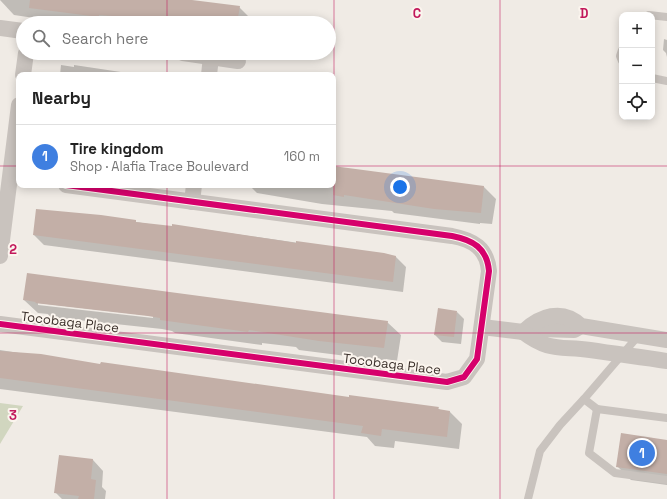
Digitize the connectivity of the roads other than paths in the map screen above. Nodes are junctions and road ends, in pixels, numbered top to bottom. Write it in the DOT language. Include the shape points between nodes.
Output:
graph roads {
  1 [pos="655,16"];
  2 [pos="667,17"];
  3 [pos="0,28"];
  4 [pos="16,30"];
  5 [pos="25,60"];
  6 [pos="211,60"];
  7 [pos="231,60"];
  8 [pos="238,61"];
  9 [pos="23,72"];
  10 [pos="209,72"];
  11 [pos="655,79"];
  12 [pos="667,81"];
  13 [pos="16,148"];
  14 [pos="14,178"];
  15 [pos="88,188"];
  16 [pos="194,188"];
  17 [pos="192,202"];
  18 [pos="0,256"];
  19 [pos="0,324"];
  20 [pos="482,326"];
  21 [pos="523,332"];
  22 [pos="639,335"];
  23 [pos="667,340"];
  24 [pos="623,355"];
  25 [pos="667,361"];
  26 [pos="584,399"];
  27 [pos="597,409"];
  28 [pos="667,418"];
  29 [pos="667,480"];
  30 [pos="528,499"];
  1 -- 2 [label="lane"];
  3 -- 4 [label="street"];
  5 -- 9 [label="street"];
  6 -- 10 [label="street"];
  7 -- 8 [label="street"];
  11 -- 12 [label="lane"];
  13 -- 14 [label="street"];
  14 -- 18 [label="street"];
  15 -- 17 [label="street, Tocobaga Place"];
  16 -- 17 [label="street"];
  17 -- 20 [label="street, Tocobaga Place" via="452,236 472,241 480,247 488,261"];
  19 -- 20 [label="street, Tocobaga Place" via="447,382 464,376 474,366 479,353"];
  20 -- 21 [label="street"];
  21 -- 22 [label="street" via="541,318 552,315 570,317 581,326"];
  21 -- 24 [label="street" via="538,343 556,349"];
  22 -- 23 [label="street"];
  22 -- 24 [label="lane"];
  24 -- 25 [label="street"];
  24 -- 26 [label="lane"];
  26 -- 27 [label="lane"];
  26 -- 30 [label="lane" via="560,424 540,451"];
  27 -- 28 [label="lane"];
  27 -- 29 [label="lane" via="589,453 615,473"];
}
